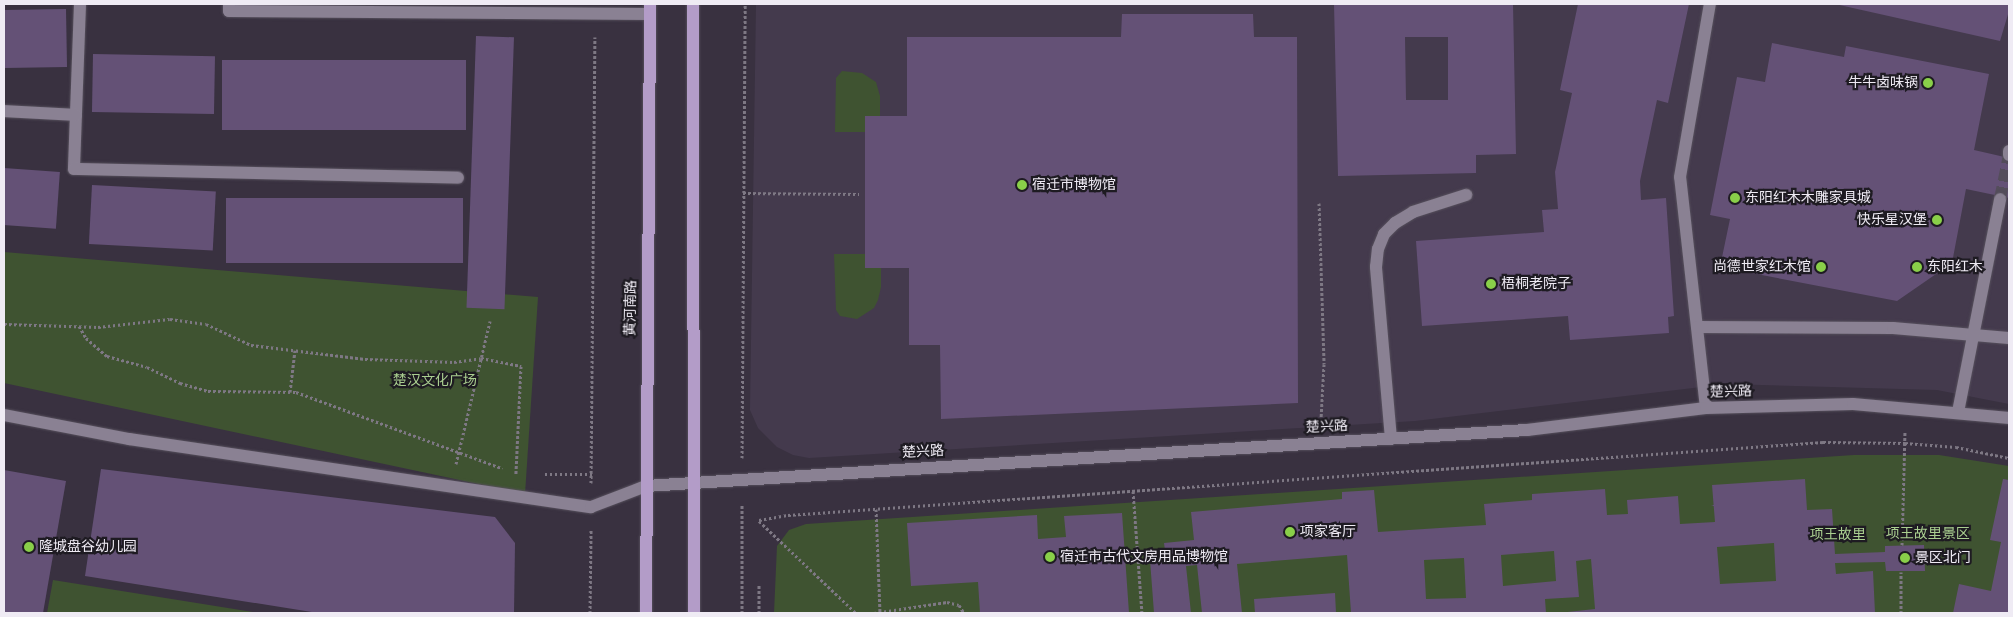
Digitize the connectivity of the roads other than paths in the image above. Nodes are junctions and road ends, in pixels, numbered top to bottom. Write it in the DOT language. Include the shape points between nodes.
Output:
graph roads {
  1 [pos="80,4"];
  2 [pos="229,4"];
  3 [pos="693,4"];
  4 [pos="1710,4"];
  5 [pos="650,9"];
  6 [pos="4,111"];
  7 [pos="76,115"];
  8 [pos="458,178"];
  9 [pos="1466,195"];
  10 [pos="2000,199"];
  11 [pos="1697,328"];
  12 [pos="1974,333"];
  13 [pos="2009,338"];
  14 [pos="1706,408"];
  15 [pos="1958,412"];
  16 [pos="4,415"];
  17 [pos="2009,418"];
  18 [pos="1391,439"];
  19 [pos="694,482"];
  20 [pos="646,486"];
  21 [pos="646,613"];
  22 [pos="694,613"];
  1 -- 7 [label="street"];
  2 -- 5 [label="street" via="229,11 595,13"];
  3 -- 19 [label="main road"];
  4 -- 11 [label="street" via="1680,177"];
  5 -- 20 [label="main road, 黄河南路"];
  6 -- 7 [label="street"];
  7 -- 8 [label="street" via="74,169"];
  9 -- 18 [label="street" via="1426,207 1395,223 1384,234 1378,249 1376,267"];
  10 -- 12 [label="street"];
  11 -- 12 [label="street" via="1893,328"];
  11 -- 14 [label="street"];
  12 -- 13 [label="street"];
  12 -- 15 [label="street"];
  14 -- 15 [label="street, 楚兴路" via="1852,404"];
  14 -- 18 [label="street, 楚兴路" via="1527,430"];
  15 -- 17 [label="street, 楚兴路"];
  16 -- 20 [label="street, 楚兴路" via="129,439 591,508"];
  18 -- 19 [label="street, 楚兴路"];
  19 -- 20 [label="street, 楚兴路"];
  19 -- 22 [label="main road"];
  20 -- 21 [label="main road, 黄河南路"];
}
